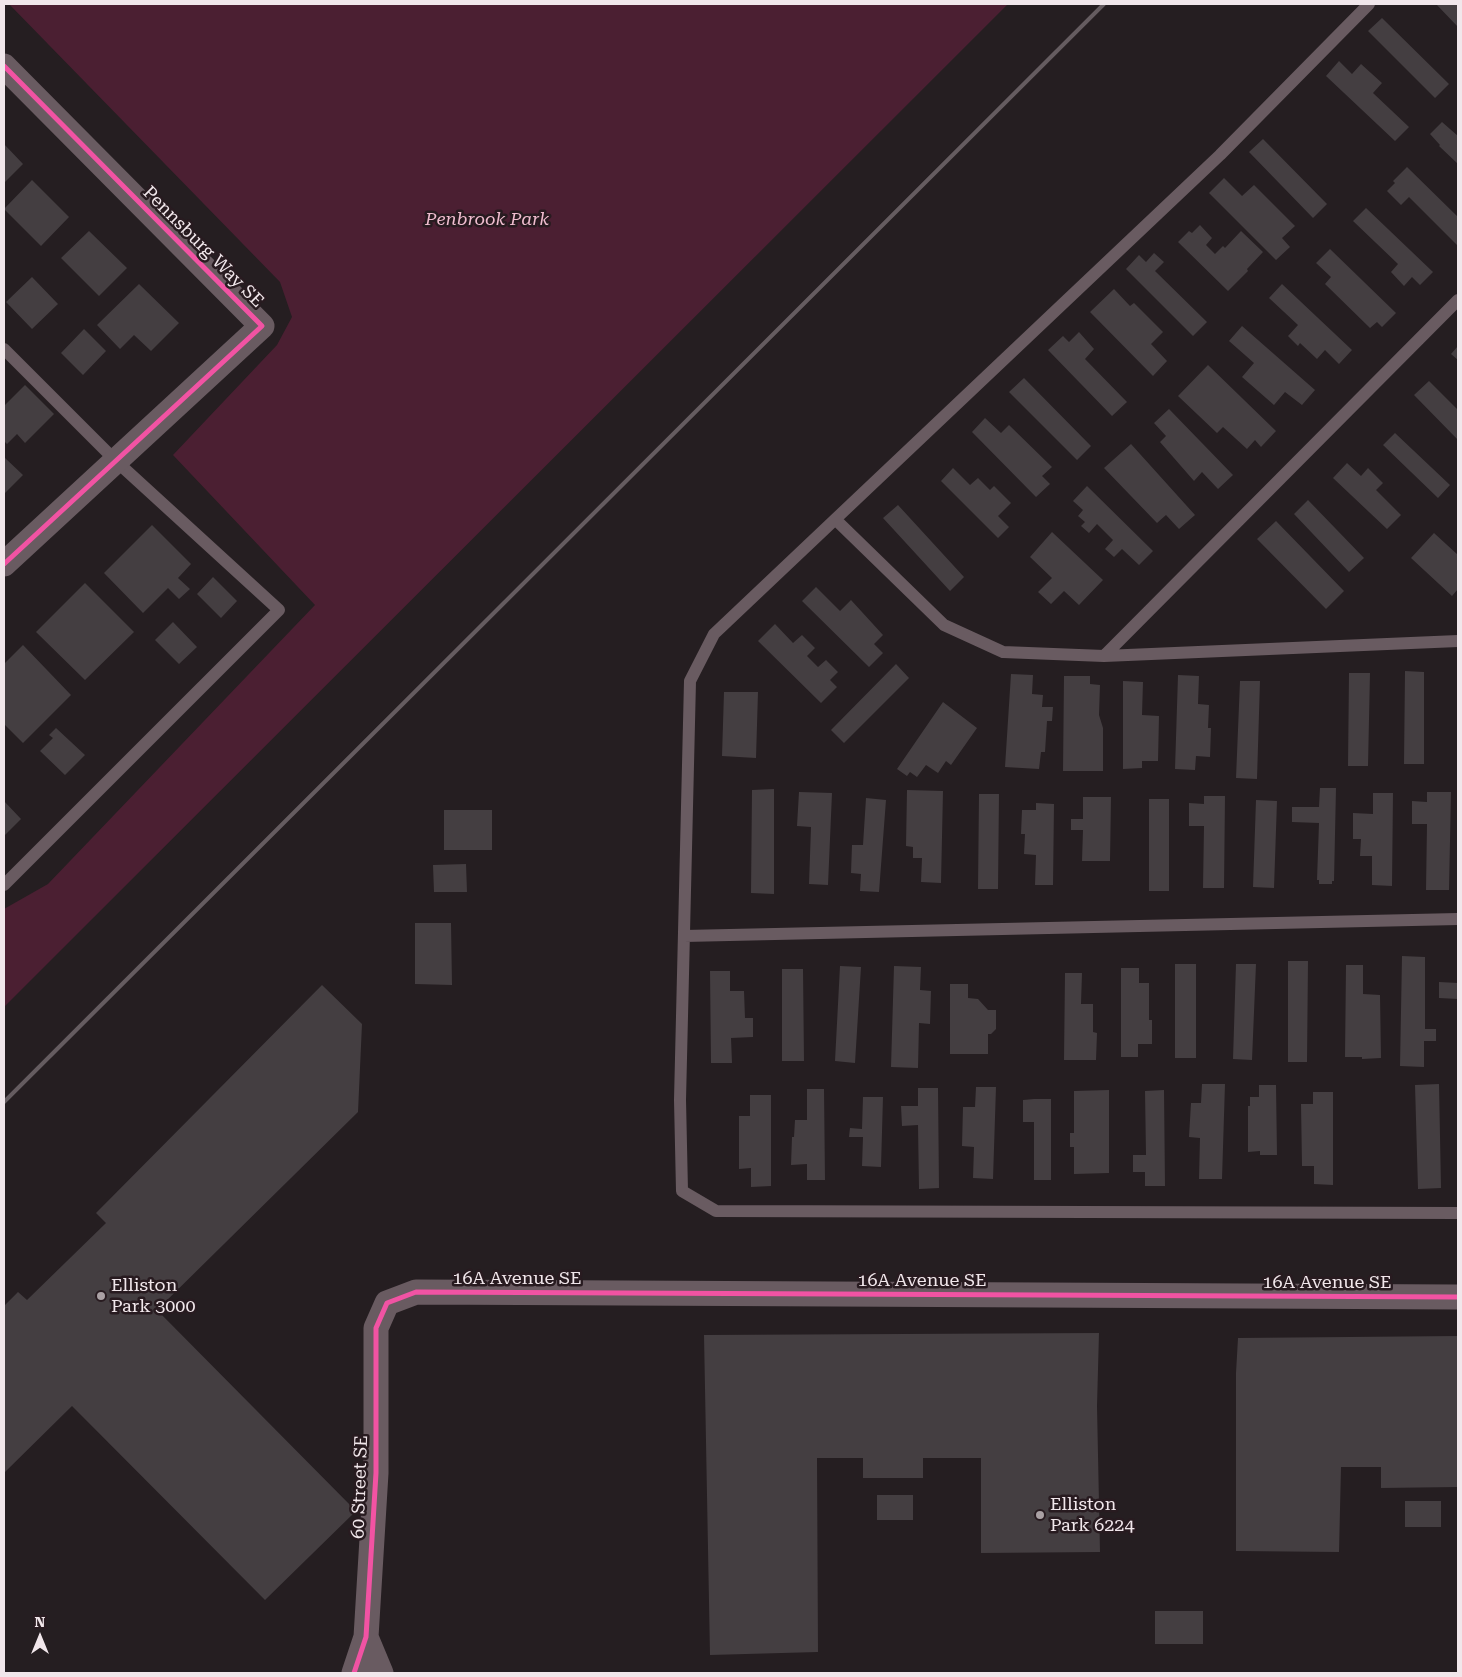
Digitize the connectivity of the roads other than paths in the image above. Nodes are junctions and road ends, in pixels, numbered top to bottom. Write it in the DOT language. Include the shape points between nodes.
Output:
graph roads {
  1 [pos="1369,4"];
  2 [pos="4,66"];
  3 [pos="1458,300"];
  4 [pos="4,350"];
  5 [pos="116,461"];
  6 [pos="836,520"];
  7 [pos="4,564"];
  8 [pos="1458,641"];
  9 [pos="1104,656"];
  10 [pos="4,885"];
  11 [pos="1458,919"];
  12 [pos="684,936"];
  13 [pos="1458,1213"];
  14 [pos="1458,1297"];
  15 [pos="387,1303"];
  16 [pos="366,1636"];
  17 [pos="354,1673"];
  18 [pos="381,1673"];
  1 -- 6 [label="lane" via="1220,155"];
  2 -- 5 [label="street, Pennsburg Way SE" via="262,326"];
  3 -- 9 [label="lane"];
  4 -- 5 [label="lane"];
  5 -- 7 [label="street, Pennsburg Way SE"];
  5 -- 10 [label="lane" via="279,610"];
  6 -- 9 [label="lane" via="944,625 1003,652"];
  6 -- 12 [label="lane" via="714,634 690,681"];
  8 -- 9 [label="lane"];
  11 -- 12 [label="lane"];
  12 -- 13 [label="lane" via="680,1100 682,1191 716,1211"];
  14 -- 15 [label="street, 16A Avenue SE" via="416,1292"];
  15 -- 16 [label="street, 60 Street SE" via="376,1328 376,1474"];
  16 -- 17 [label="street, 60 Street SE"];
  16 -- 18 [label="street, 60 Street SE"];
}
